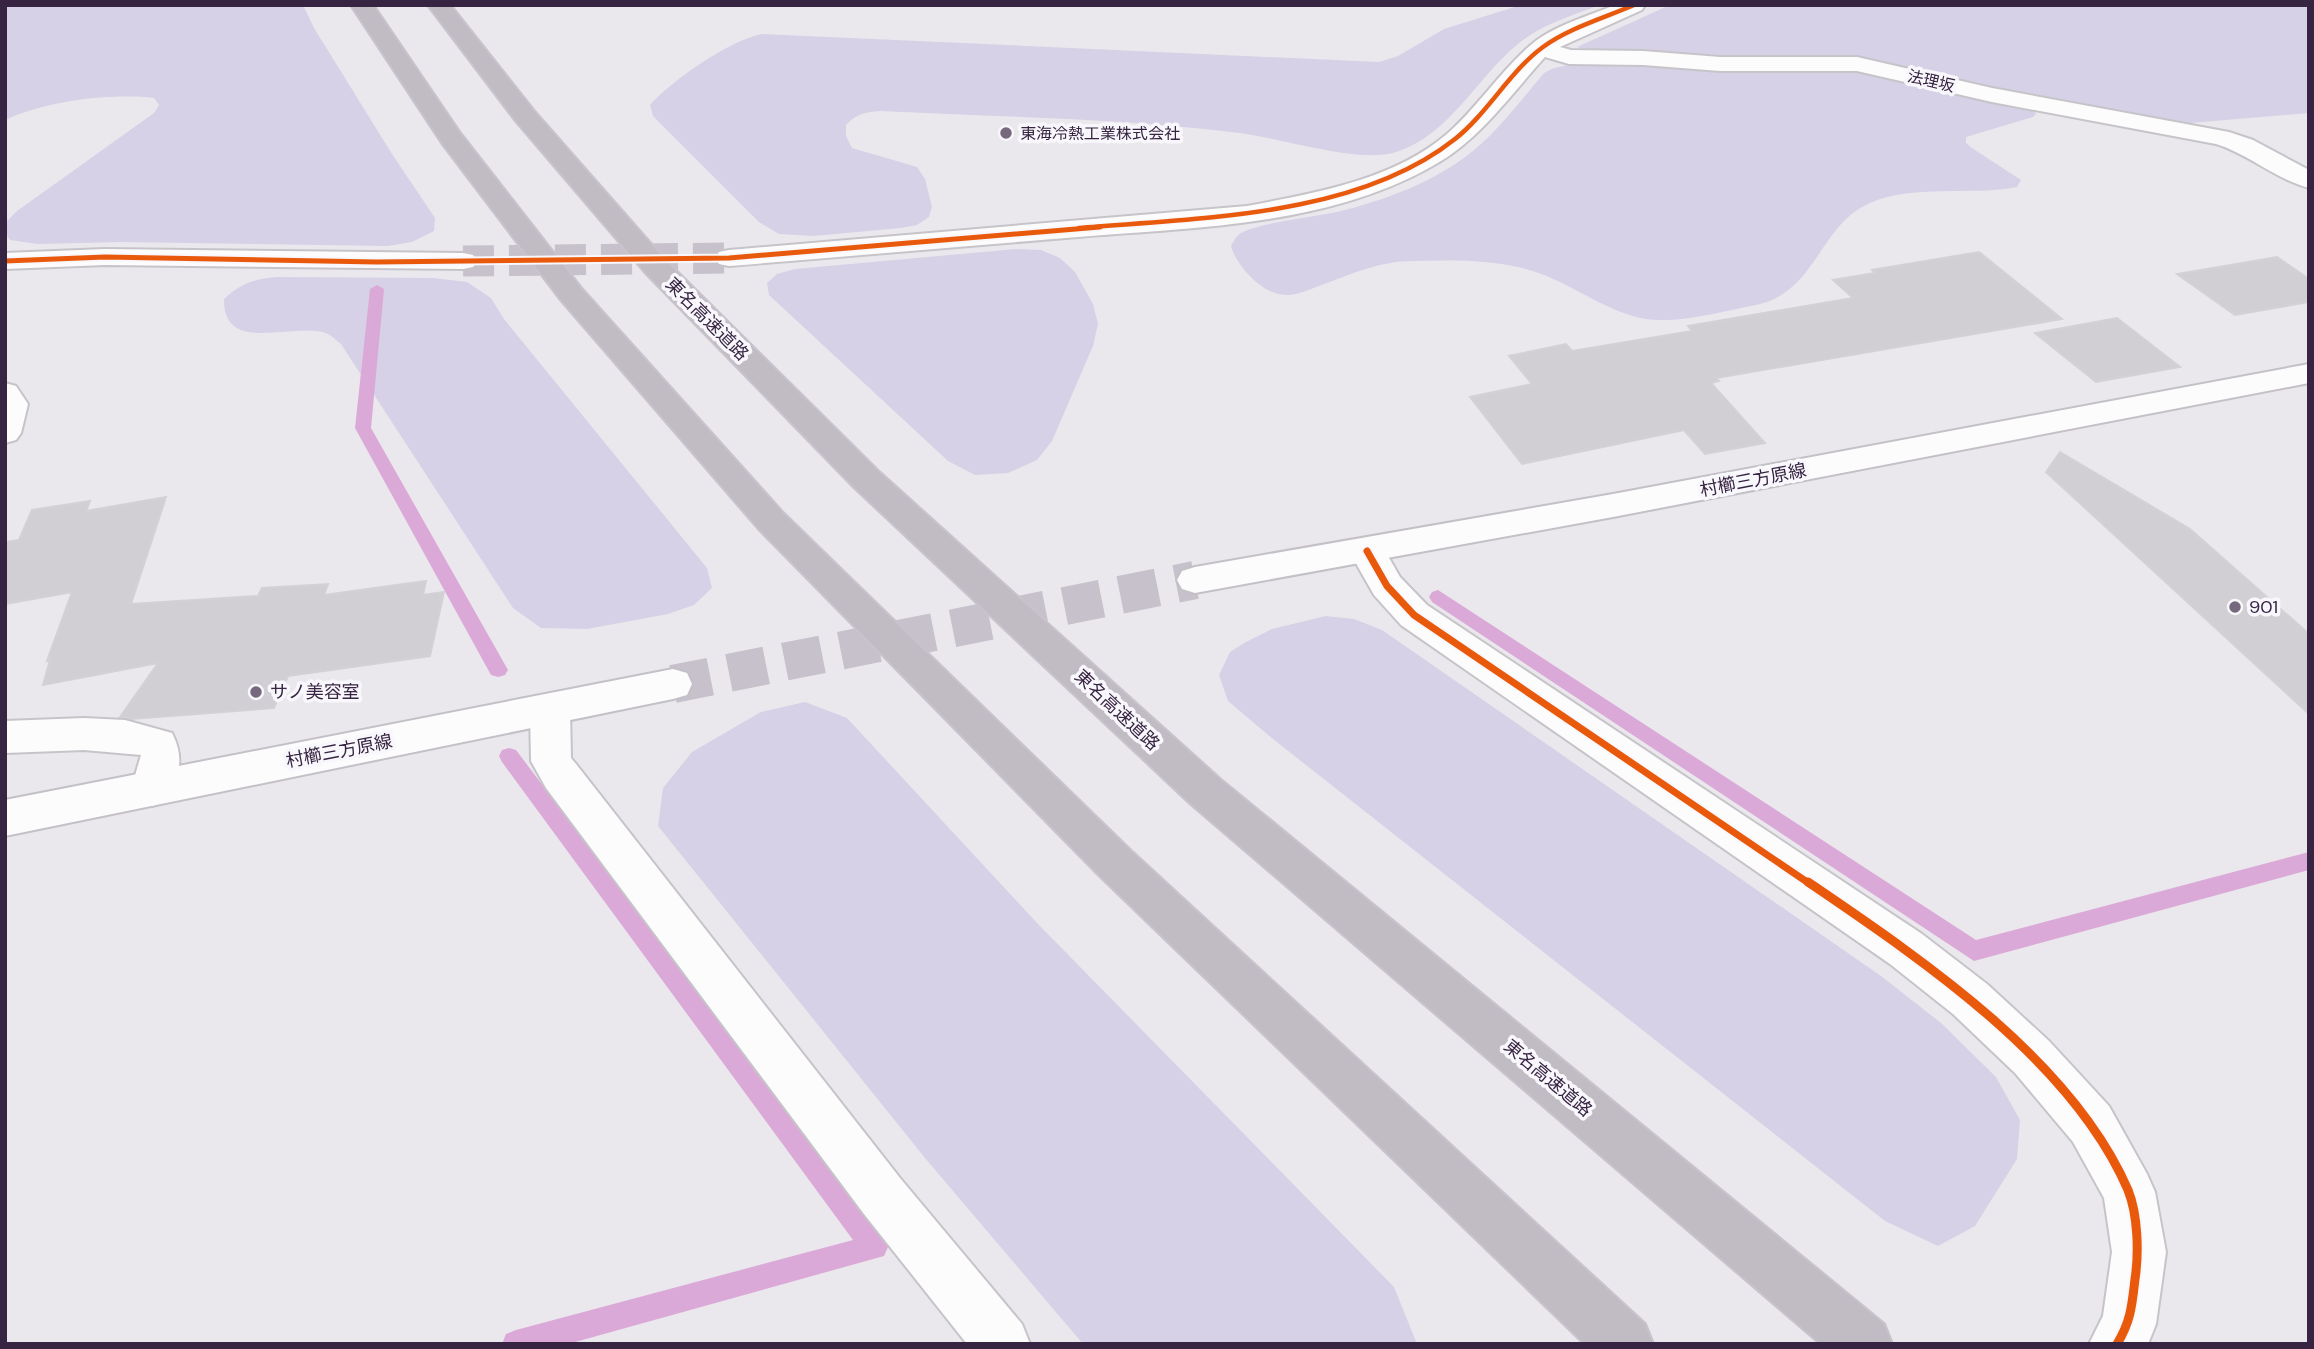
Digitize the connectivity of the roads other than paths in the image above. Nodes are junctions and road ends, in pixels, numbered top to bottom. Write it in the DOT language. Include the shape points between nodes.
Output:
graph roads {
  1 [pos="362,5"];
  2 [pos="439,5"];
  3 [pos="1634,5"];
  4 [pos="1541,48"];
  5 [pos="2309,180"];
  6 [pos="729,258"];
  7 [pos="5,261"];
  8 [pos="463,261"];
  9 [pos="2309,373"];
  10 [pos="5,393"];
  11 [pos="5,433"];
  12 [pos="1367,551"];
  13 [pos="1195,580"];
  14 [pos="673,684"];
  15 [pos="550,709"];
  16 [pos="5,737"];
  17 [pos="152,789"];
  18 [pos="5,818"];
  19 [pos="1002,1344"];
  20 [pos="1625,1344"];
  21 [pos="1864,1344"];
  22 [pos="2117,1344"];
  1 -- 20 [label="highway" via="451,138 571,294 771,521 1115,863"];
  2 -- 21 [label="highway, 東名高速道路" via="525,116 654,266 866,479 1206,792"];
  3 -- 4 [label="street"];
  4 -- 5 [label="street, 法理坂" via="1569,57 1857,65 1992,95 2220,136 2253,148"];
  4 -- 6 [label="street" via="1456,139 1404,171 1333,197 1247,214"];
  7 -- 8 [label="street" via="105,257"];
  9 -- 12 [label="street, 村櫛三方原線"];
  10 -- 11 [label="street" via="12,404"];
  12 -- 13 [label="street, 村櫛三方原線"];
  12 -- 22 [label="street" via="1386,587 1414,615 1906,948 2032,1056 2091,1124 2129,1192 2139,1252 2129,1324"];
  14 -- 15 [label="street, 村櫛三方原線"];
  15 -- 17 [label="street, 村櫛三方原線"];
  15 -- 19 [label="street" via="551,761 561,776 882,1196"];
  16 -- 17 [label="street" via="145,738 158,744 161,752"];
  17 -- 18 [label="street, 村櫛三方原線"];
}
